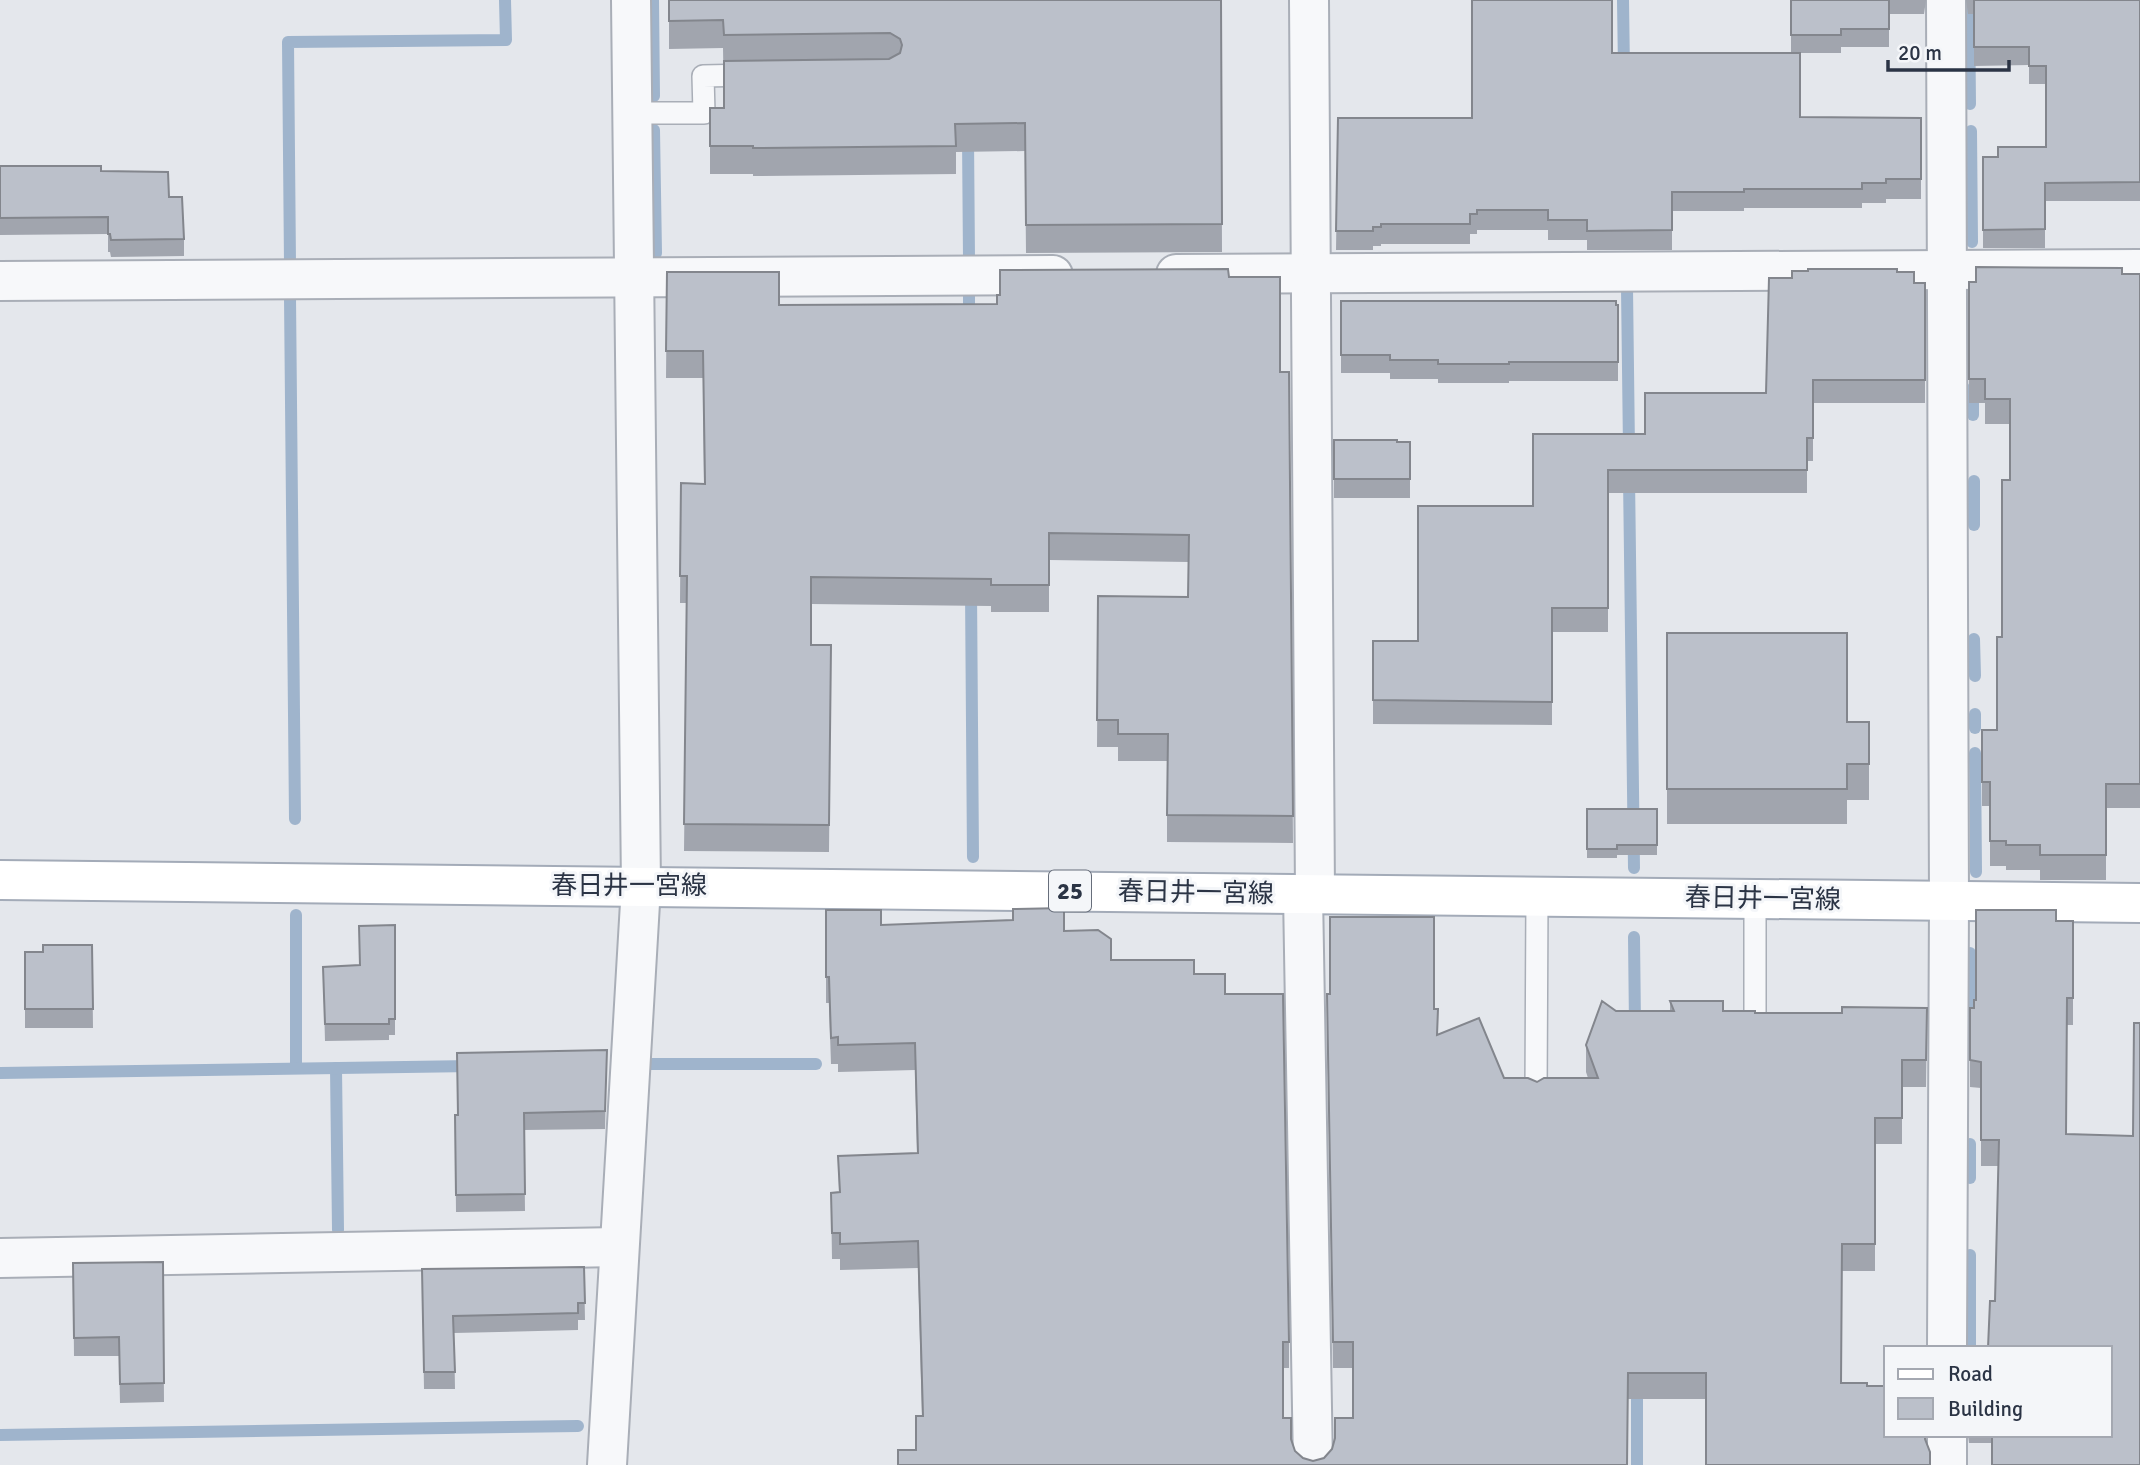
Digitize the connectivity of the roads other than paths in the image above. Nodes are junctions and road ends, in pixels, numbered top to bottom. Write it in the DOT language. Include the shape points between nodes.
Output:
graph roads {
  1 [pos="631,0"];
  2 [pos="1309,0"];
  3 [pos="1946,0"];
  4 [pos="770,75"];
  5 [pos="633,113"];
  6 [pos="2140,268"];
  7 [pos="1947,270"];
  8 [pos="1310,273"];
  9 [pos="1148,274"];
  10 [pos="1094,275"];
  11 [pos="636,277"];
  12 [pos="0,281"];
  13 [pos="0,880"];
  14 [pos="641,886"];
  15 [pos="1309,894"];
  16 [pos="1537,897"];
  17 [pos="1755,899"];
  18 [pos="1949,902"];
  19 [pos="2140,903"];
  20 [pos="1755,1019"];
  21 [pos="1536,1095"];
  22 [pos="619,1247"];
  23 [pos="0,1258"];
  24 [pos="1947,1346"];
  25 [pos="1947,1437"];
  26 [pos="607,1465"];
  27 [pos="1313,1465"];
  28 [pos="1947,1465"];
  1 -- 5 [label="street"];
  2 -- 8 [label="street"];
  3 -- 7 [label="street"];
  4 -- 5 [label="lane" via="704,76 704,113"];
  5 -- 11 [label="street"];
  6 -- 7 [label="street"];
  7 -- 8 [label="street"];
  7 -- 18 [label="street"];
  8 -- 9 [label="street"];
  8 -- 15 [label="street"];
  10 -- 11 [label="street"];
  11 -- 12 [label="street"];
  11 -- 14 [label="street"];
  13 -- 14 [label="main road, 春日井一宮線 / 25"];
  14 -- 15 [label="main road, 春日井一宮線 / 25"];
  14 -- 22 [label="street"];
  15 -- 16 [label="main road, 春日井一宮線 / 25"];
  15 -- 27 [label="street"];
  16 -- 17 [label="main road, 春日井一宮線 / 25"];
  16 -- 21 [label="lane"];
  17 -- 18 [label="main road, 春日井一宮線 / 25"];
  17 -- 20 [label="lane"];
  18 -- 19 [label="main road, 春日井一宮線 / 25"];
  18 -- 24 [label="street"];
  22 -- 23 [label="street"];
  22 -- 26 [label="street"];
  25 -- 28 [label="street"];
}
